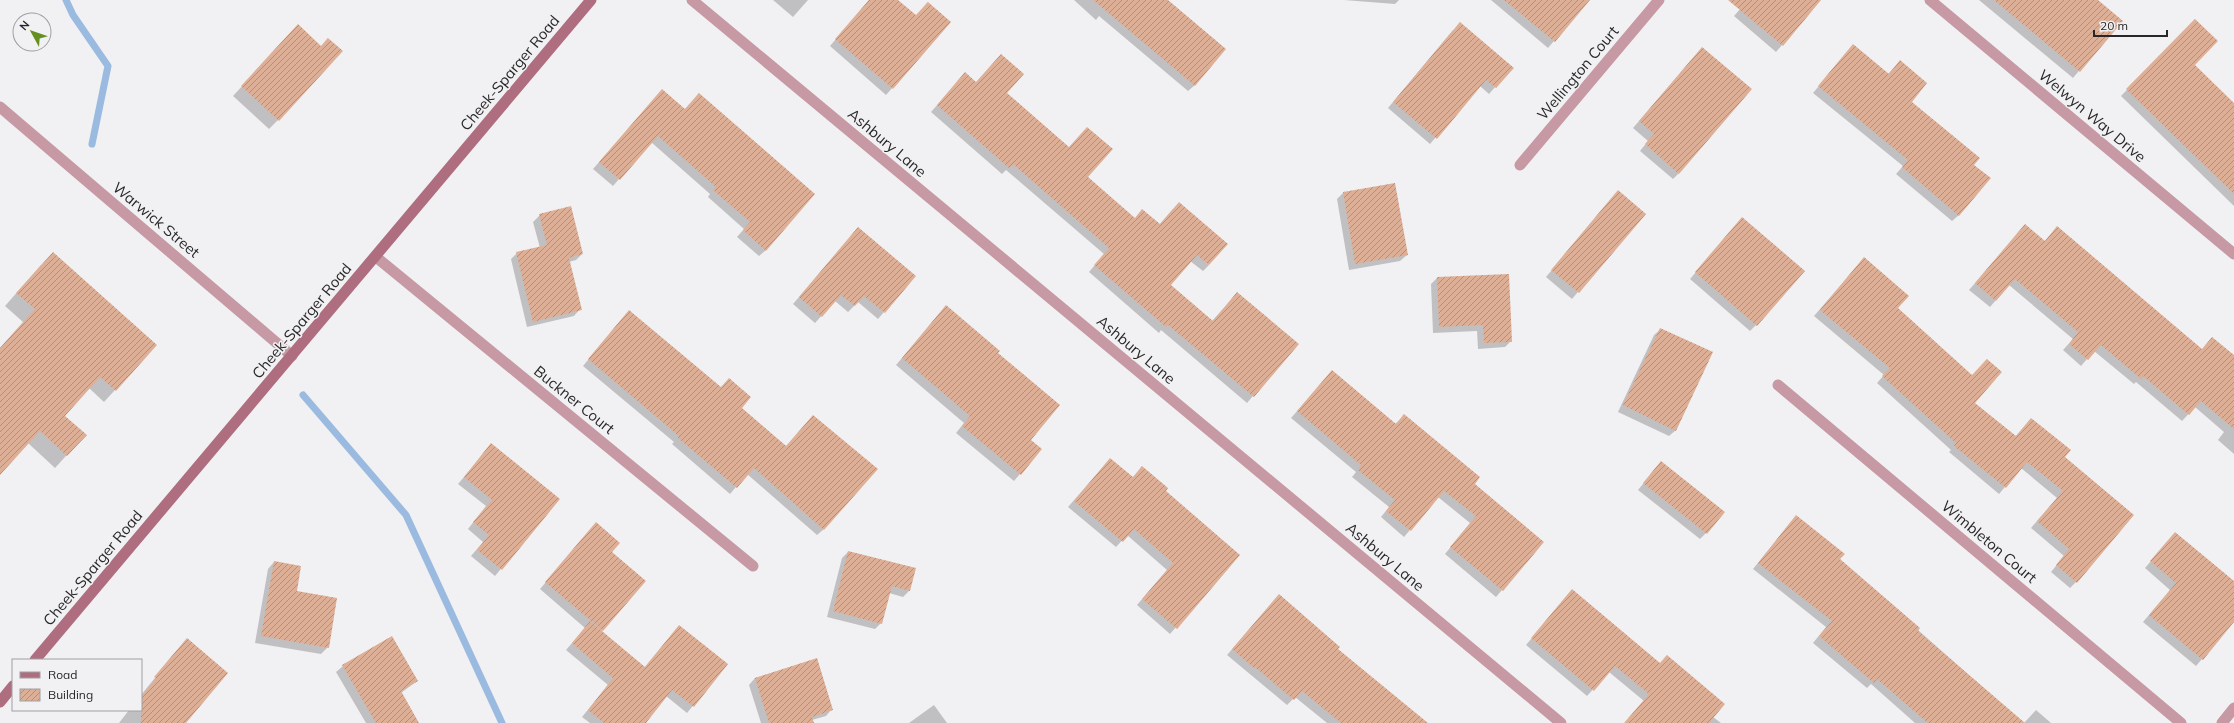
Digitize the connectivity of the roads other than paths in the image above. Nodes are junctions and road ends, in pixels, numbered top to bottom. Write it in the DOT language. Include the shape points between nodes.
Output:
graph roads {
  1 [pos="591,0"];
  2 [pos="692,0"];
  3 [pos="1659,0"];
  4 [pos="1930,0"];
  5 [pos="0,107"];
  6 [pos="1520,165"];
  7 [pos="2234,254"];
  8 [pos="376,257"];
  9 [pos="292,356"];
  10 [pos="1778,385"];
  11 [pos="753,566"];
  12 [pos="36,659"];
  13 [pos="12,687"];
  14 [pos="0,702"];
  15 [pos="2234,708"];
  16 [pos="1561,723"];
  17 [pos="2181,723"];
  18 [pos="2222,723"];
  1 -- 8 [label="main road, Cheek-Sparger Road"];
  2 -- 16 [label="street, Ashbury Lane"];
  3 -- 6 [label="street, Wellington Court"];
  4 -- 7 [label="street, Welwyn Way Drive"];
  5 -- 9 [label="street, Warwick Street"];
  8 -- 9 [label="main road, Cheek-Sparger Road"];
  8 -- 11 [label="street, Buckner Court"];
  9 -- 12 [label="main road, Cheek-Sparger Road"];
  10 -- 17 [label="street, Wimbleton Court"];
  13 -- 14 [label="main road"];
  15 -- 18 [label="street"];
}
